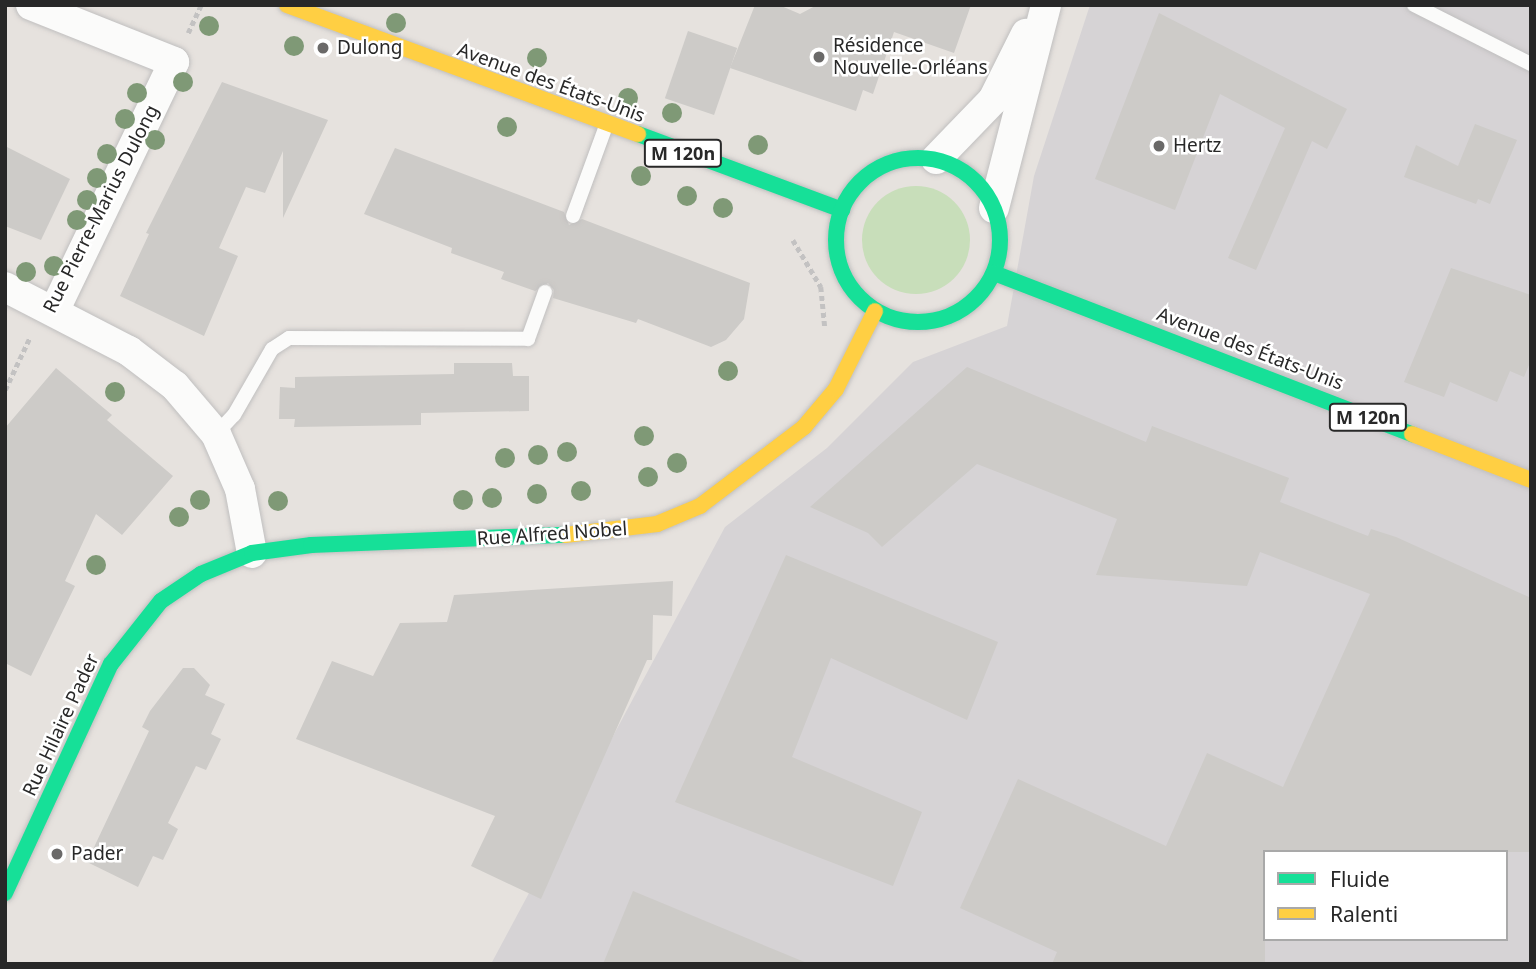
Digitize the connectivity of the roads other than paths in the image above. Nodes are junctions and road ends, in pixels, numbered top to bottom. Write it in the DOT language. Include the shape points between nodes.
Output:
graph roads {
  1 [pos="31,5"];
  2 [pos="287,5"];
  3 [pos="1043,5"];
  4 [pos="1414,5"];
  5 [pos="1531,64"];
  6 [pos="606,126"];
  7 [pos="936,159"];
  8 [pos="994,208"];
  9 [pos="842,210"];
  10 [pos="573,216"];
  11 [pos="994,273"];
  12 [pos="5,287"];
  13 [pos="545,292"];
  14 [pos="54,311"];
  15 [pos="875,311"];
  16 [pos="216,434"];
  17 [pos="1531,480"];
  18 [pos="252,553"];
  19 [pos="5,893"];
  1 -- 14 [label="street, Rue Pierre-Marius Dulong" via="174,62"];
  2 -- 6 [label="main road, Avenue des États-Unis / M 120n"];
  3 -- 7 [label="street" via="993,100"];
  3 -- 8 [label="street"];
  4 -- 5 [label="lane"];
  6 -- 9 [label="main road, Avenue des États-Unis / M 120n"];
  6 -- 10 [label="lane"];
  7 -- 8 [label="main road" via="960,169 980,186"];
  7 -- 9 [label="main road" via="912,158 869,173"];
  8 -- 11 [label="main road" via="1000,240"];
  9 -- 15 [label="main road" via="836,232 837,256 857,296"];
  11 -- 15 [label="main road" via="963,308 930,322 901,321"];
  11 -- 17 [label="main road, Avenue des États-Unis / M 120n"];
  12 -- 14 [label="street"];
  13 -- 16 [label="lane" via="528,339 289,338 272,349 234,415"];
  14 -- 16 [label="street" via="129,351 175,386"];
  15 -- 18 [label="main road, Rue Alfred Nobel" via="836,389 804,427 699,506 657,524 597,534 311,545"];
  16 -- 18 [label="street" via="240,489"];
  18 -- 19 [label="main road, Rue Hilaire Pader" via="201,574 161,601 135,629 111,664"];
}
